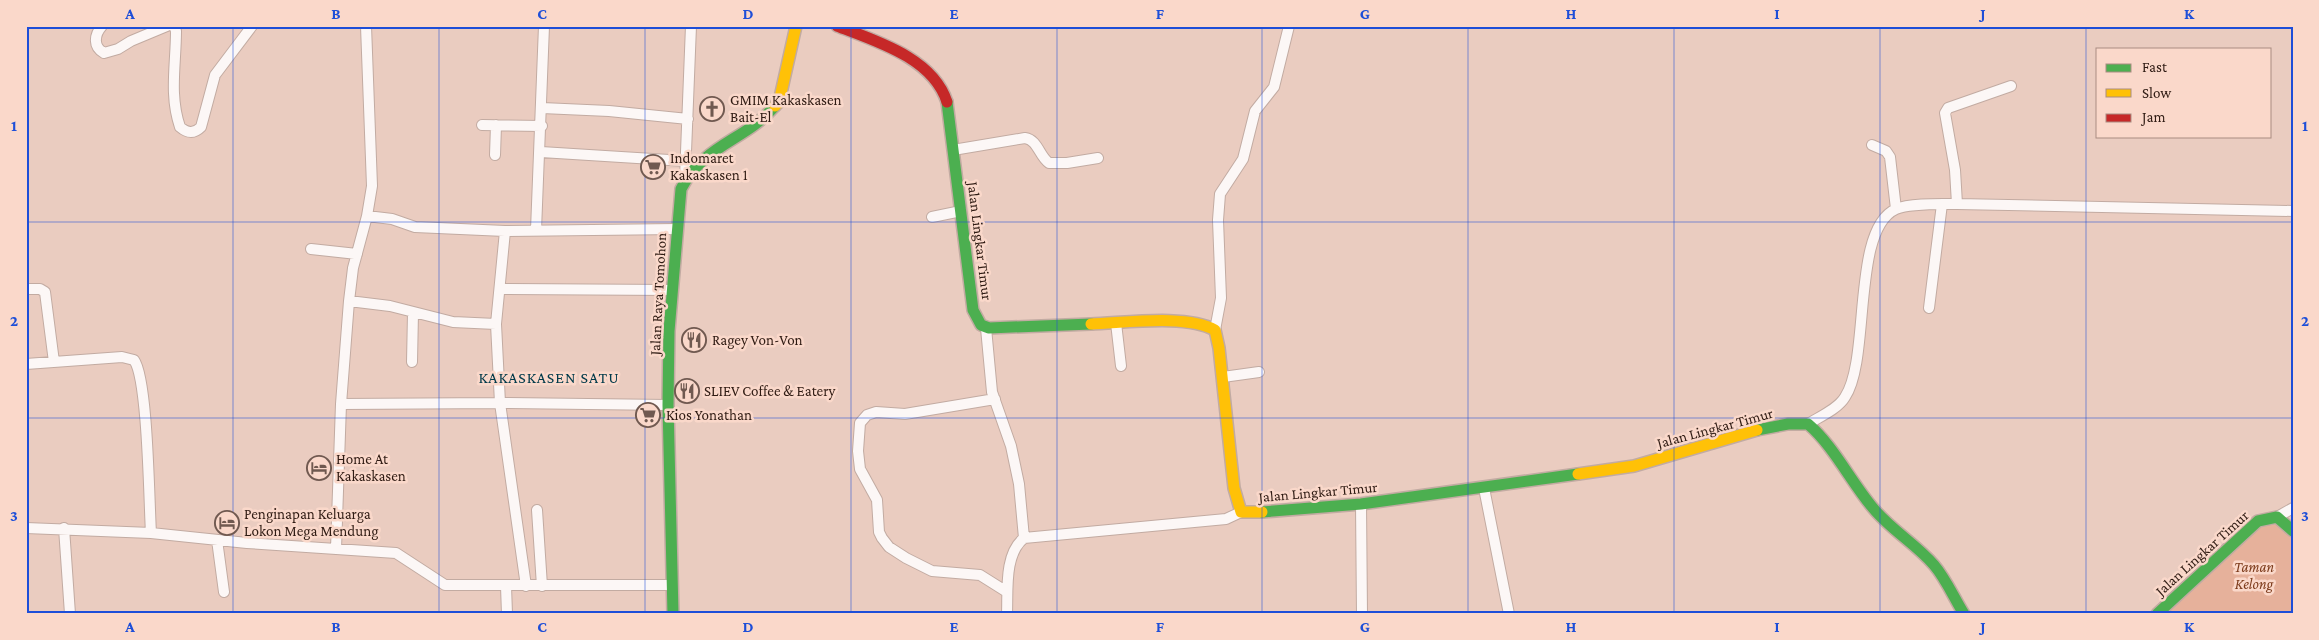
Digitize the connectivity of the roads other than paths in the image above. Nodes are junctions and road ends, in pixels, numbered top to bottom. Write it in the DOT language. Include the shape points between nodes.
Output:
graph roads {
  1 [pos="102,26"];
  2 [pos="167,26"];
  3 [pos="174,26"];
  4 [pos="252,26"];
  5 [pos="366,26"];
  6 [pos="544,26"];
  7 [pos="691,26"];
  8 [pos="796,26"];
  9 [pos="837,26"];
  10 [pos="1289,26"];
  11 [pos="2011,86"];
  12 [pos="542,108"];
  13 [pos="688,119"];
  14 [pos="482,125"];
  15 [pos="496,125"];
  16 [pos="542,126"];
  17 [pos="1872,145"];
  18 [pos="953,150"];
  19 [pos="540,152"];
  20 [pos="495,155"];
  21 [pos="1098,158"];
  22 [pos="685,160"];
  23 [pos="685,177"];
  24 [pos="1942,204"];
  25 [pos="1957,204"];
  26 [pos="1896,209"];
  27 [pos="2293,211"];
  28 [pos="961,212"];
  29 [pos="367,216"];
  30 [pos="932,217"];
  31 [pos="677,229"];
  32 [pos="505,230"];
  33 [pos="536,230"];
  34 [pos="311,249"];
  35 [pos="357,254"];
  36 [pos="500,288"];
  37 [pos="26,290"];
  38 [pos="672,290"];
  39 [pos="349,301"];
  40 [pos="1929,308"];
  41 [pos="413,312"];
  42 [pos="1116,323"];
  43 [pos="496,324"];
  44 [pos="986,328"];
  45 [pos="1215,330"];
  46 [pos="54,362"];
  47 [pos="412,362"];
  48 [pos="26,364"];
  49 [pos="1121,366"];
  50 [pos="1259,372"];
  51 [pos="1223,377"];
  52 [pos="995,399"];
  53 [pos="500,403"];
  54 [pos="341,404"];
  55 [pos="668,405"];
  56 [pos="1808,424"];
  57 [pos="1484,488"];
  58 [pos="1361,504"];
  59 [pos="2293,508"];
  60 [pos="537,510"];
  61 [pos="1241,512"];
  62 [pos="2276,517"];
  63 [pos="26,528"];
  64 [pos="64,528"];
  65 [pos="2293,531"];
  66 [pos="151,533"];
  67 [pos="1024,538"];
  68 [pos="216,540"];
  69 [pos="336,549"];
  70 [pos="672,585"];
  71 [pos="506,586"];
  72 [pos="526,586"];
  73 [pos="542,586"];
  74 [pos="224,592"];
  75 [pos="1008,592"];
  76 [pos="70,614"];
  77 [pos="507,614"];
  78 [pos="673,614"];
  79 [pos="1007,614"];
  80 [pos="1362,614"];
  81 [pos="1509,614"];
  82 [pos="1964,614"];
  83 [pos="2157,614"];
  1 -- 2 [label="street" via="96,43 104,53"];
  3 -- 4 [label="street" via="175,103 180,126 189,132 201,127 216,75"];
  5 -- 29 [label="street" via="372,177"];
  6 -- 12 [label="street"];
  7 -- 13 [label="street"];
  8 -- 23 [label="main road" via="779,102 773,111 725,142"];
  9 -- 18 [label="main road, Jalan Lingkar Timur" via="878,42 920,66 947,100"];
  10 -- 45 [label="street" via="1274,87 1255,112 1242,159 1220,194 1221,298"];
  11 -- 25 [label="street" via="1948,108 1945,113 1956,170"];
  12 -- 13 [label="street"];
  12 -- 16 [label="street"];
  13 -- 22 [label="street"];
  14 -- 15 [label="street"];
  15 -- 16 [label="street"];
  15 -- 20 [label="street"];
  16 -- 19 [label="street"];
  17 -- 26 [label="street" via="1886,151 1890,158"];
  18 -- 21 [label="street" via="1025,138 1034,142 1049,163"];
  18 -- 28 [label="main road, Jalan Lingkar Timur"];
  19 -- 22 [label="street"];
  19 -- 33 [label="street"];
  22 -- 23 [label="street"];
  23 -- 31 [label="main road, Jalan Raya Tomohon" via="680,189"];
  24 -- 25 [label="street"];
  24 -- 26 [label="street"];
  24 -- 40 [label="street"];
  25 -- 27 [label="street"];
  26 -- 56 [label="street" via="1882,221 1871,246 1848,392 1838,404"];
  28 -- 30 [label="street"];
  28 -- 44 [label="main road, Jalan Lingkar Timur" via="973,310"];
  29 -- 32 [label="street" via="392,219 416,227"];
  29 -- 35 [label="street"];
  31 -- 33 [label="street"];
  31 -- 38 [label="main road, Jalan Raya Tomohon"];
  32 -- 33 [label="street"];
  32 -- 36 [label="street"];
  34 -- 35 [label="street"];
  35 -- 39 [label="street"];
  36 -- 38 [label="street"];
  36 -- 43 [label="street"];
  37 -- 46 [label="street" via="45,292"];
  38 -- 55 [label="main road, Jalan Raya Tomohon"];
  39 -- 41 [label="street"];
  39 -- 54 [label="street"];
  41 -- 43 [label="street" via="453,322"];
  41 -- 47 [label="street"];
  42 -- 44 [label="main road"];
  42 -- 45 [label="main road" via="1185,321"];
  42 -- 49 [label="street"];
  43 -- 53 [label="street"];
  44 -- 52 [label="street"];
  45 -- 51 [label="main road, Jalan Lingkar Timur"];
  46 -- 48 [label="street"];
  46 -- 66 [label="street" via="122,357 137,364 144,404"];
  50 -- 51 [label="street"];
  51 -- 61 [label="main road, Jalan Lingkar Timur" via="1234,488"];
  52 -- 67 [label="street" via="1011,446 1019,484"];
  52 -- 75 [label="street" via="904,414 870,413 860,423 858,460 876,500 879,532 889,546 932,571 980,575"];
  53 -- 54 [label="street"];
  53 -- 55 [label="street"];
  53 -- 72 [label="street"];
  54 -- 69 [label="street"];
  55 -- 70 [label="main road, Jalan Raya Tomohon"];
  56 -- 57 [label="main road, Jalan Lingkar Timur" via="1766,428 1634,466"];
  56 -- 82 [label="main road" via="1821,435 1854,485 1882,519 1935,566"];
  57 -- 58 [label="main road, Jalan Lingkar Timur"];
  57 -- 81 [label="street"];
  58 -- 61 [label="main road, Jalan Lingkar Timur"];
  58 -- 80 [label="street"];
  59 -- 62 [label="street"];
  60 -- 73 [label="street"];
  61 -- 67 [label="street" via="1226,519"];
  62 -- 65 [label="main road"];
  62 -- 83 [label="main road, Jalan Lingkar Timur" via="2258,521"];
  63 -- 64 [label="street"];
  64 -- 66 [label="street"];
  64 -- 76 [label="street"];
  66 -- 68 [label="street"];
  67 -- 75 [label="street" via="1010,566"];
  68 -- 69 [label="street"];
  68 -- 74 [label="street"];
  69 -- 71 [label="street" via="396,554 443,585"];
  70 -- 73 [label="street"];
  70 -- 78 [label="main road, Jalan Raya Tomohon"];
  71 -- 72 [label="street"];
  71 -- 77 [label="street"];
  72 -- 73 [label="street"];
  75 -- 79 [label="street"];
}
